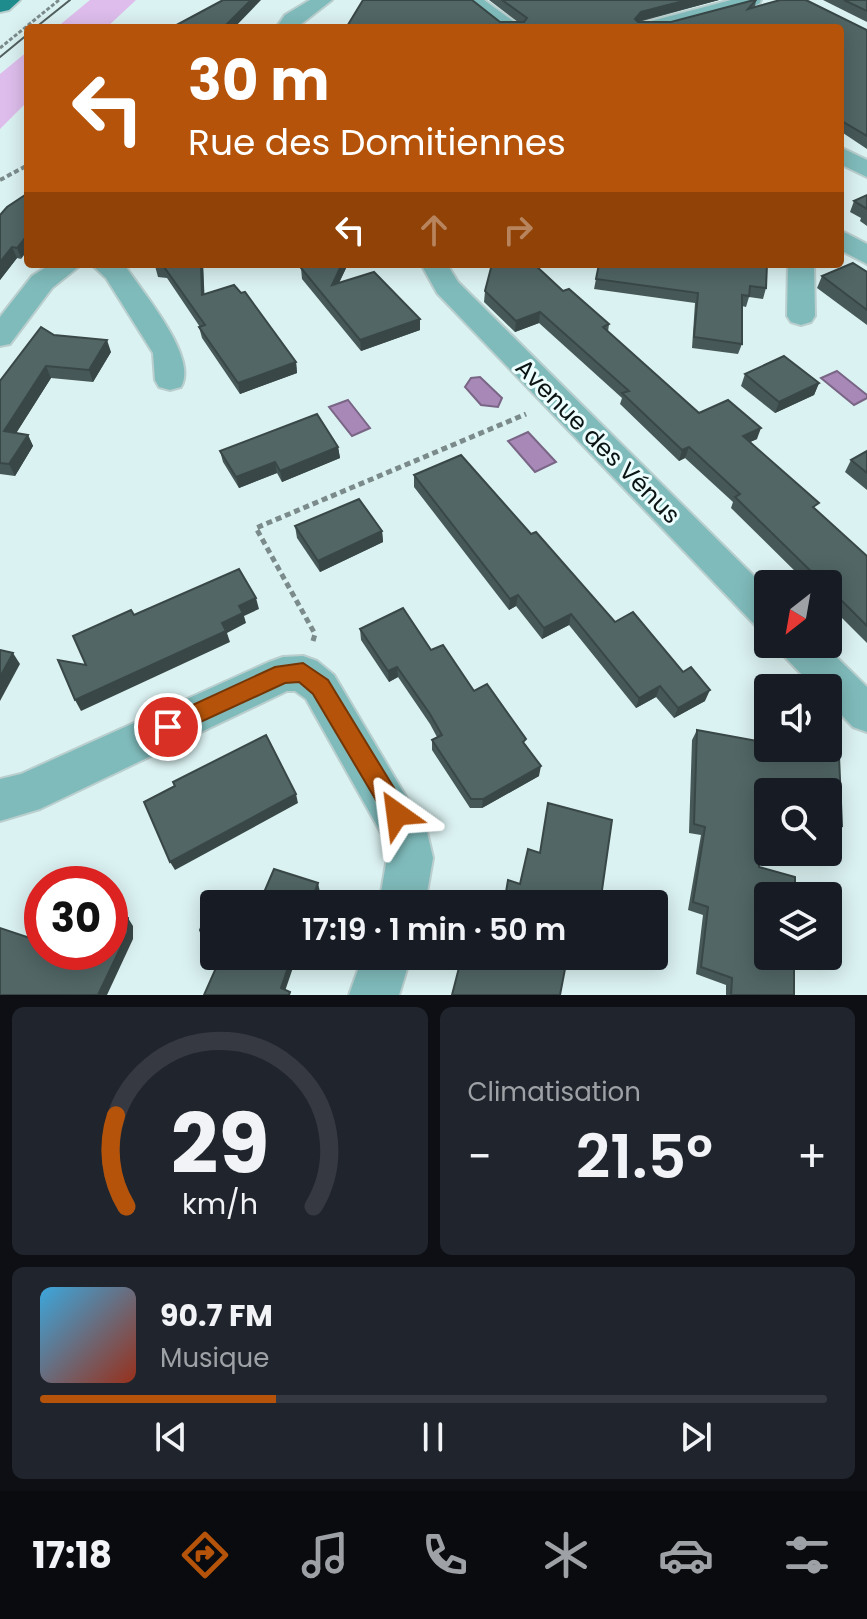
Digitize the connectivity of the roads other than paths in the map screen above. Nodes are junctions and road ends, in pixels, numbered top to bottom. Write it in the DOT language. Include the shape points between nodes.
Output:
graph roads {
  1 [pos="8,0"];
  2 [pos="323,0"];
  3 [pos="472,0"];
  4 [pos="671,0"];
  5 [pos="752,0"];
  6 [pos="0,5"];
  7 [pos="697,14"];
  8 [pos="289,24"];
  9 [pos="507,24"];
  10 [pos="661,24"];
  11 [pos="844,157"];
  12 [pos="867,172"];
  13 [pos="844,184"];
  14 [pos="844,241"];
  15 [pos="867,256"];
  16 [pos="63,268"];
  17 [pos="109,268"];
  18 [pos="436,268"];
  19 [pos="801,268"];
  20 [pos="801,316"];
  21 [pos="0,337"];
  22 [pos="170,380"];
  23 [pos="754,600"];
  24 [pos="812,658"];
  25 [pos="867,714"];
  26 [pos="0,800"];
  27 [pos="404,890"];
  28 [pos="382,970"];
  29 [pos="374,995"];
  1 -- 6 [label="main road"];
  2 -- 8 [label="street"];
  3 -- 9 [label="street"];
  4 -- 7 [label="street"];
  5 -- 7 [label="street"];
  7 -- 10 [label="street"];
  11 -- 12 [label="street"];
  12 -- 13 [label="street"];
  14 -- 15 [label="street"];
  16 -- 21 [label="street" via="42,282"];
  17 -- 22 [label="street" via="168,353"];
  18 -- 23 [label="street, Avenue des Vénus" via="447,287"];
  19 -- 20 [label="street"];
  24 -- 25 [label="street"];
  26 -- 27 [label="street" via="25,794 283,674 303,673 320,687 405,832 410,858"];
  28 -- 29 [label="street"];
}
